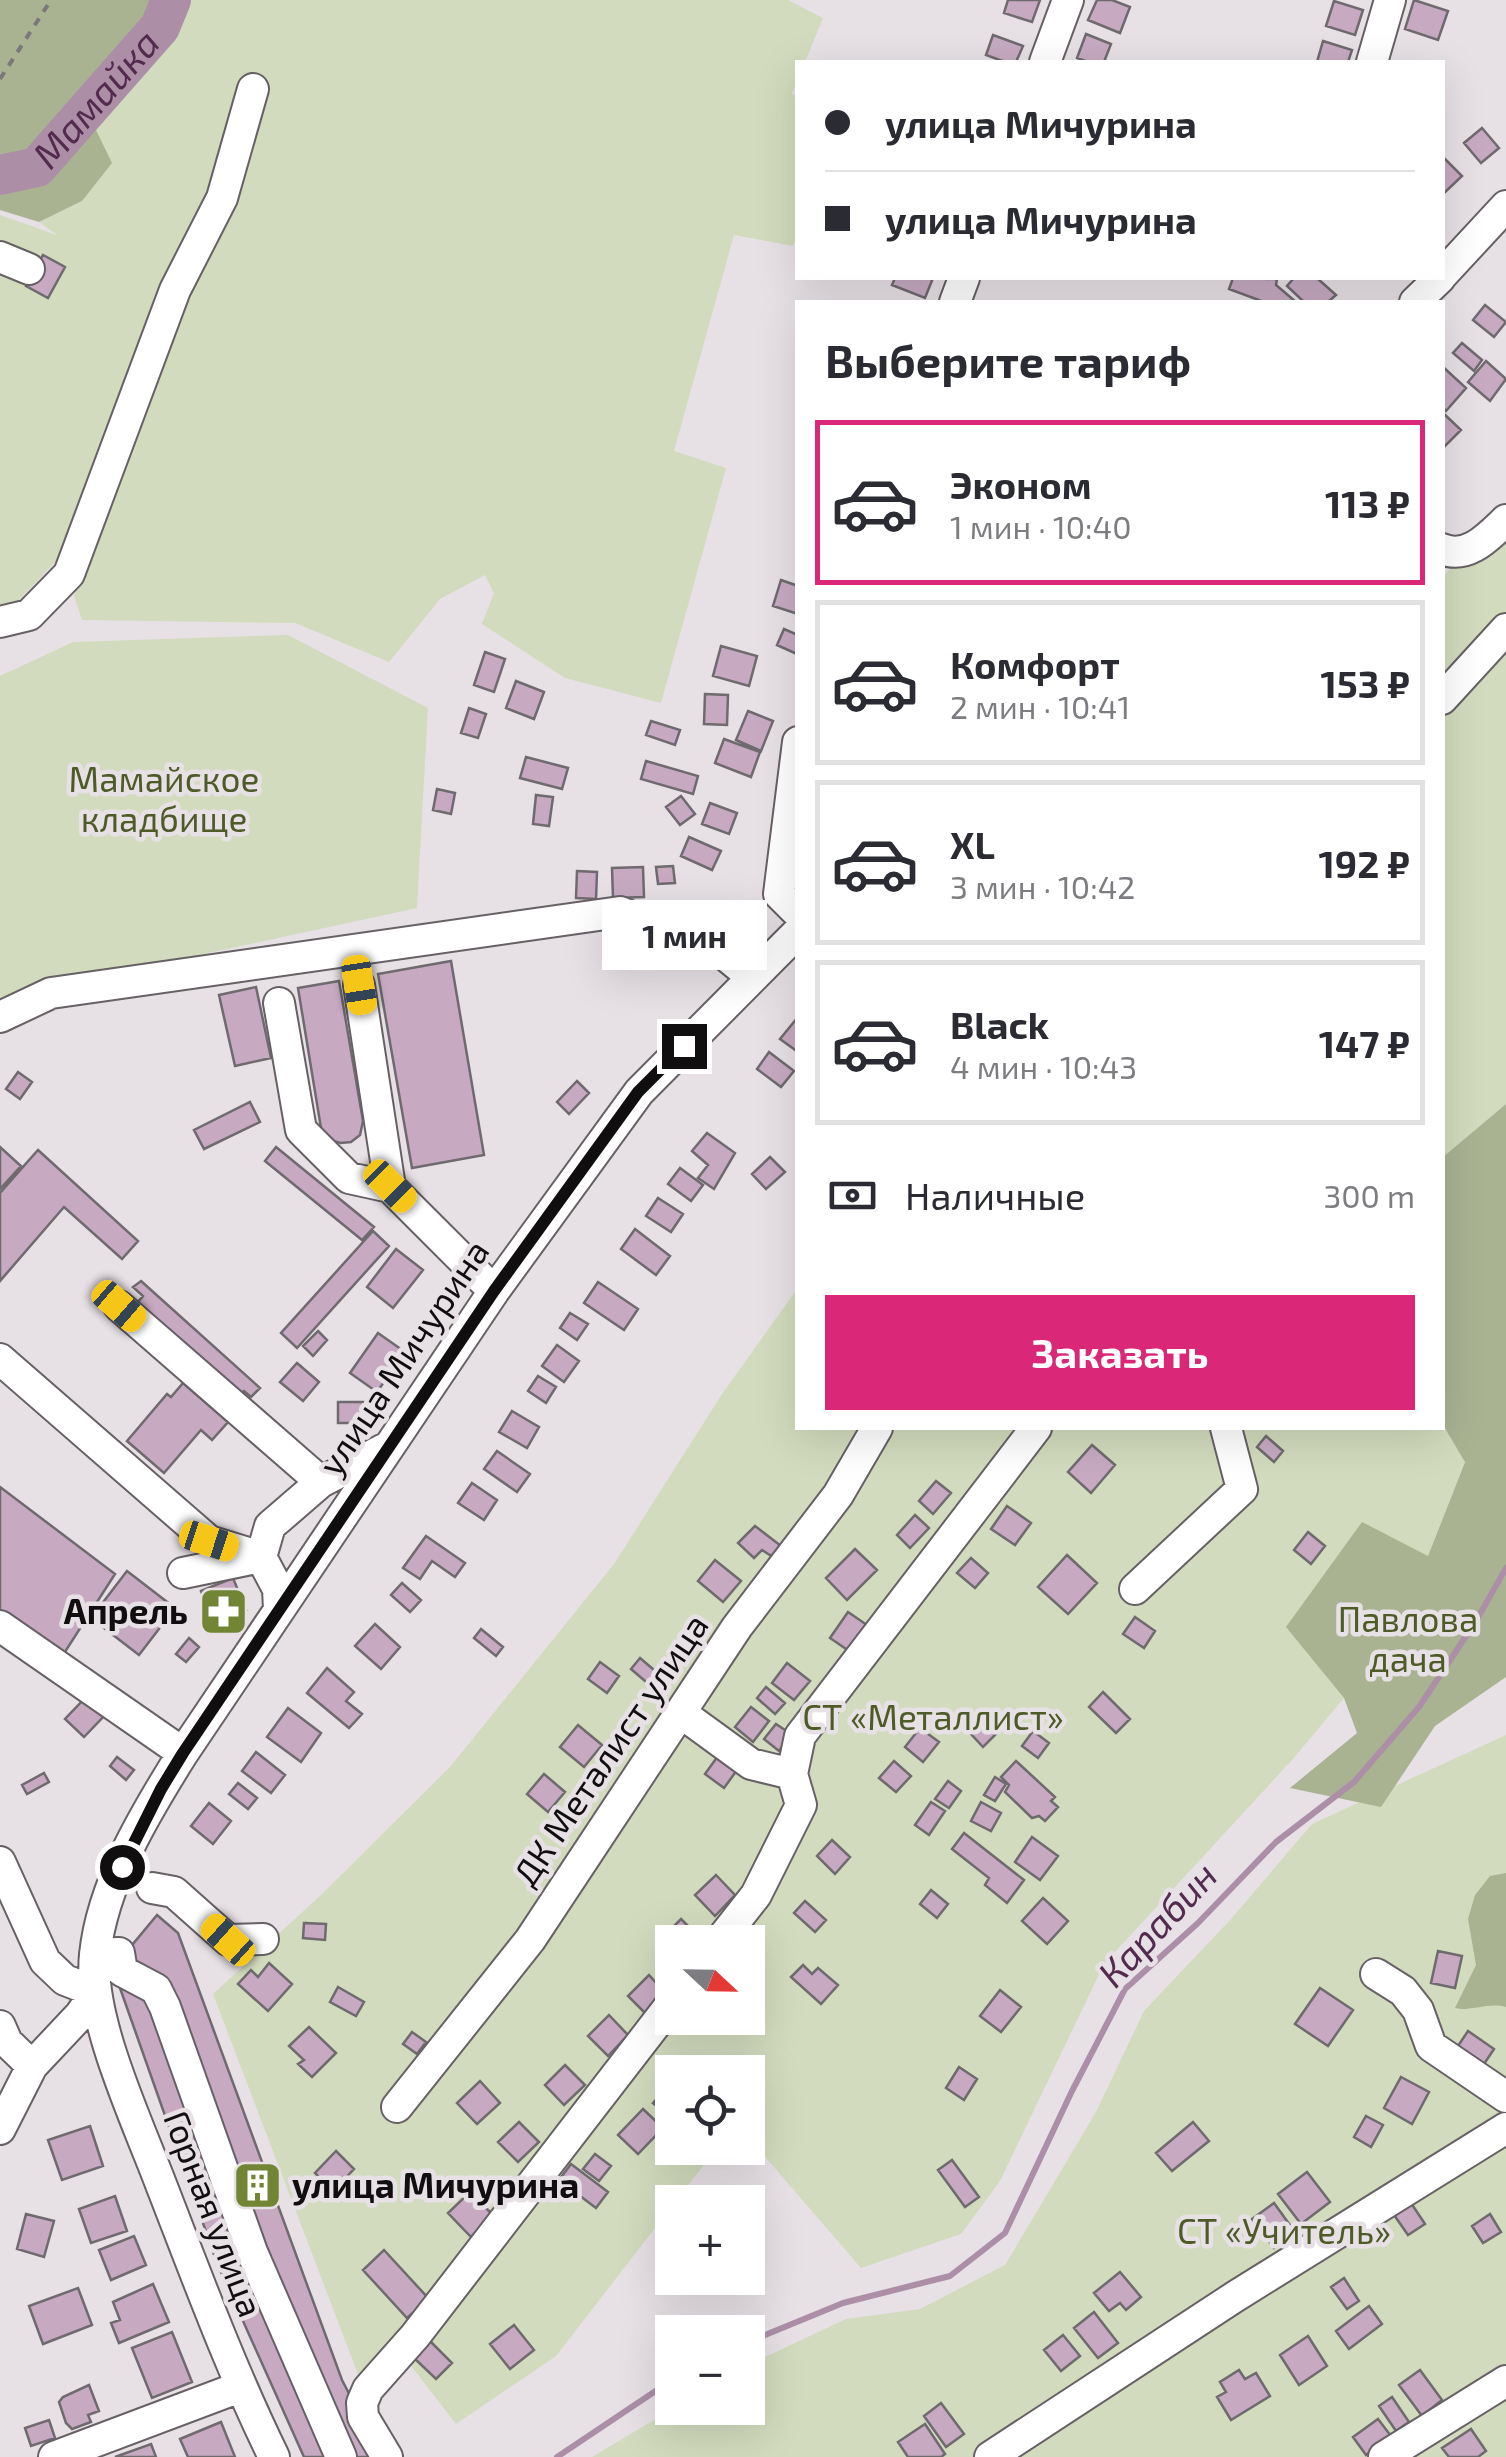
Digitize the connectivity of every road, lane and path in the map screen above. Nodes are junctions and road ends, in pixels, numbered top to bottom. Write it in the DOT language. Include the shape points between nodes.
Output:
graph roads {
  1 [pos="52,0"];
  2 [pos="1068,0"];
  3 [pos="1390,0"];
  4 [pos="1045,60"];
  5 [pos="1373,60"];
  6 [pos="0,79"];
  7 [pos="253,89"];
  8 [pos="1506,206"];
  9 [pos="0,257"];
  10 [pos="1445,265"];
  11 [pos="29,269"];
  12 [pos="1506,520"];
  13 [pos="1445,550"];
  14 [pos="0,622"];
  15 [pos="1506,629"];
  16 [pos="1445,696"];
  17 [pos="795,766"];
  18 [pos="795,909"];
  19 [pos="795,935"];
  20 [pos="752,977"];
  21 [pos="359,985"];
  22 [pos="279,1003"];
  23 [pos="0,1018"];
  24 [pos="390,1186"];
  25 [pos="494,1291"];
  26 [pos="119,1306"];
  27 [pos="0,1359"];
  28 [pos="877,1430"];
  29 [pos="1034,1430"];
  30 [pos="1227,1430"];
  31 [pos="392,1446"];
  32 [pos="321,1482"];
  33 [pos="261,1557"];
  34 [pos="1135,1589"];
  35 [pos="280,1609"];
  36 [pos="0,1626"];
  37 [pos="681,1713"];
  38 [pos="183,1753"];
  39 [pos="792,1774"];
  40 [pos="0,1862"];
  41 [pos="122,1867"];
  42 [pos="152,1888"];
  43 [pos="732,1925"];
  44 [pos="263,1939"];
  45 [pos="213,1953"];
  46 [pos="94,1954"];
  47 [pos="1376,1974"];
  48 [pos="96,1992"];
  49 [pos="655,2025"];
  50 [pos="0,2026"];
  51 [pos="32,2066"];
  52 [pos="1506,2097"];
  53 [pos="397,2107"];
  54 [pos="1506,2128"];
  55 [pos="0,2129"];
  56 [pos="1506,2380"];
  57 [pos="240,2386"];
  58 [pos="54,2457"];
  59 [pos="274,2457"];
  60 [pos="341,2457"];
  61 [pos="387,2457"];
  62 [pos="990,2457"];
  63 [pos="1384,2457"];
  1 -- 6 [label="path"];
  2 -- 4 [label="street"];
  3 -- 5 [label="street"];
  7 -- 14 [label="street" via="222,198 174,290 69,574 29,615"];
  8 -- 10 [label="street"];
  9 -- 11 [label="street"];
  12 -- 13 [label="street" via="1469,550"];
  15 -- 16 [label="street"];
  17 -- 18 [label="street" via="779,894"];
  19 -- 20 [label="street, улица Мичурина"];
  20 -- 23 [label="street" via="724,954 620,912 51,993"];
  20 -- 25 [label="street, улица Мичурина" via="638,1092"];
  21 -- 24 [label="street"];
  22 -- 24 [label="street" via="301,1130 349,1178"];
  24 -- 25 [label="street"];
  25 -- 31 [label="street, улица Мичурина"];
  26 -- 32 [label="street"];
  27 -- 33 [label="street" via="198,1561"];
  28 -- 37 [label="street, ДК Металист улица" via="838,1495"];
  29 -- 39 [label="street" via="800,1736"];
  30 -- 34 [label="street" via="1242,1489"];
  31 -- 32 [label="street"];
  31 -- 35 [label="street, улица Мичурина"];
  32 -- 33 [label="street" via="270,1526"];
  33 -- 35 [label="street"];
  35 -- 38 [label="street, улица Мичурина"];
  36 -- 38 [label="street"];
  37 -- 39 [label="street" via="750,1764"];
  37 -- 53 [label="street, ДК Металист улица" via="530,1940"];
  38 -- 41 [label="street, улица Мичурина"];
  39 -- 43 [label="street" via="801,1805 756,1894"];
  40 -- 48 [label="street" via="45,1961 65,1980"];
  41 -- 42 [label="street"];
  41 -- 46 [label="street, улица Мичурина"];
  42 -- 44 [label="street" via="174,1892 228,1940"];
  42 -- 45 [label="street" via="161,1905"];
  46 -- 48 [label="street, улица Мичурина"];
  46 -- 60 [label="street" via="120,1953 122,1971 156,1989 166,2007 252,2252"];
  47 -- 52 [label="street" via="1403,1990 1431,2046"];
  48 -- 51 [label="street"];
  48 -- 57 [label="street, Горная улица" via="117,2070"];
  49 -- 61 [label="street" via="368,2389 363,2417"];
  50 -- 51 [label="street"];
  51 -- 55 [label="street"];
  54 -- 62 [label="street"];
  56 -- 63 [label="street"];
  57 -- 58 [label="street"];
  57 -- 59 [label="street, Горная улица"];
}
